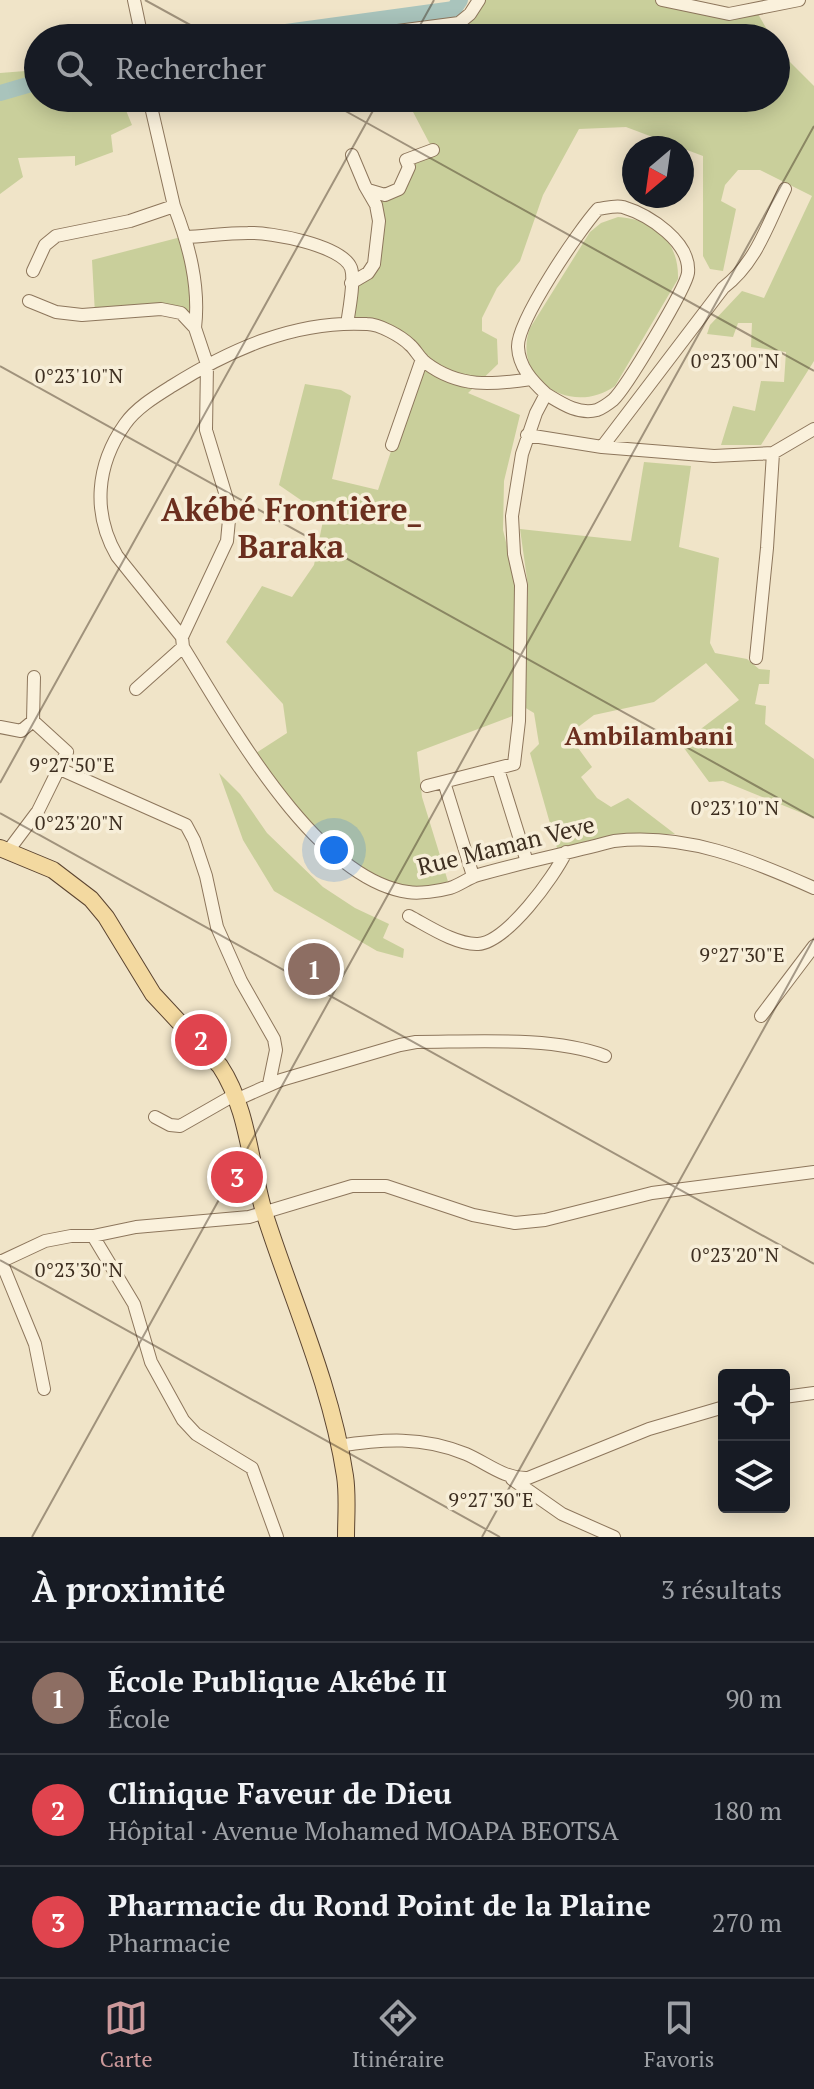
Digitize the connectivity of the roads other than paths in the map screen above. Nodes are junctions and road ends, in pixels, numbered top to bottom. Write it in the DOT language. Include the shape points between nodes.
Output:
graph roads {
  1 [pos="134,0"];
  2 [pos="479,0"];
  3 [pos="662,0"];
  4 [pos="799,0"];
  5 [pos="139,24"];
  6 [pos="451,24"];
  7 [pos="152,112"];
  8 [pos="433,150"];
  9 [pos="352,155"];
  10 [pos="785,189"];
  11 [pos="368,190"];
  12 [pos="174,206"];
  13 [pos="186,237"];
  14 [pos="33,271"];
  15 [pos="351,283"];
  16 [pos="29,301"];
  17 [pos="347,324"];
  18 [pos="195,328"];
  19 [pos="422,359"];
  20 [pos="207,364"];
  21 [pos="531,379"];
  22 [pos="546,394"];
  23 [pos="814,429"];
  24 [pos="527,435"];
  25 [pos="392,445"];
  26 [pos="602,447"];
  27 [pos="773,453"];
  28 [pos="182,642"];
  29 [pos="756,658"];
  30 [pos="34,677"];
  31 [pos="136,689"];
  32 [pos="33,721"];
  33 [pos="0,727"];
  34 [pos="60,769"];
  35 [pos="498,769"];
  36 [pos="444,782"];
  37 [pos="427,786"];
  38 [pos="4,850"];
  39 [pos="566,852"];
  40 [pos="527,862"];
  41 [pos="473,876"];
  42 [pos="814,888"];
  43 [pos="409,916"];
  44 [pos="814,946"];
  45 [pos="761,1016"];
  46 [pos="605,1056"];
  47 [pos="269,1084"];
  48 [pos="237,1097"];
  49 [pos="155,1117"];
  50 [pos="814,1172"];
  51 [pos="264,1212"];
  52 [pos="93,1236"];
  53 [pos="1,1262"];
  54 [pos="44,1389"];
  55 [pos="814,1393"];
  56 [pos="790,1396"];
  57 [pos="718,1409"];
  58 [pos="338,1446"];
  59 [pos="512,1479"];
  60 [pos="277,1537"];
  61 [pos="346,1537"];
  62 [pos="614,1537"];
  1 -- 5 [label="street"];
  2 -- 6 [label="street" via="470,14"];
  3 -- 4 [label="street" via="729,14"];
  7 -- 12 [label="street"];
  8 -- 11 [label="street" via="406,160 409,167 399,189 385,195"];
  9 -- 11 [label="street"];
  10 -- 26 [label="street" via="750,263 723,288"];
  11 -- 15 [label="street" via="378,213 378,246 368,273"];
  12 -- 13 [label="street"];
  12 -- 14 [label="street" via="56,236 45,245"];
  13 -- 15 [label="street" via="251,233 316,246 347,262"];
  13 -- 18 [label="street" via="196,289"];
  15 -- 17 [label="street"];
  16 -- 18 [label="street" via="82,315 161,309 181,313"];
  17 -- 19 [label="street, Rue Maman Veve" via="371,323 409,344"];
  17 -- 20 [label="street, Rue Maman Veve" via="294,330"];
  18 -- 20 [label="street"];
  19 -- 21 [label="street, Rue Maman Veve" via="469,384"];
  19 -- 25 [label="street"];
  20 -- 28 [label="street" via="206,430 228,499 229,530"];
  20 -- 28 [label="street, Rue Maman Veve" via="126,422 107,460 99,496 117,556"];
  21 -- 22 [label="street"];
  21 -- 22 [label="street" via="518,350 522,327 598,209 622,207 654,222 677,243 687,260 687,278 631,375 600,409 567,407"];
  22 -- 24 [label="street"];
  23 -- 27 [label="street"];
  24 -- 26 [label="street"];
  24 -- 35 [label="street" via="512,516 521,585 519,721 514,764"];
  26 -- 27 [label="street" via="714,456"];
  27 -- 29 [label="street"];
  28 -- 31 [label="street"];
  28 -- 41 [label="street, Rue Maman Veve" via="282,797 345,865 374,883 410,893 450,888"];
  30 -- 32 [label="street"];
  32 -- 33 [label="street" via="21,731"];
  32 -- 34 [label="street" via="67,750"];
  34 -- 38 [label="street" via="38,811"];
  34 -- 47 [label="street" via="186,825 206,876 217,927 274,1039"];
  35 -- 36 [label="street"];
  35 -- 40 [label="street"];
  36 -- 37 [label="street"];
  36 -- 41 [label="street"];
  38 -- 48 [label="main road" via="53,870 91,899 153,994 220,1066"];
  39 -- 40 [label="street, Rue Maman Veve"];
  39 -- 42 [label="street, Rue Maman Veve" via="634,839 689,842 728,852"];
  39 -- 43 [label="street" via="533,901 485,942 452,937"];
  40 -- 41 [label="street, Rue Maman Veve"];
  44 -- 45 [label="street"];
  46 -- 47 [label="street" via="528,1043 416,1042"];
  47 -- 48 [label="street"];
  48 -- 49 [label="street" via="180,1126"];
  48 -- 51 [label="main road"];
  50 -- 51 [label="street" via="652,1193 529,1222 497,1221 371,1184"];
  51 -- 52 [label="street"];
  51 -- 58 [label="main road" via="322,1376"];
  52 -- 53 [label="street" via="45,1241"];
  52 -- 60 [label="street" via="134,1304 151,1362 183,1420 196,1434 252,1468"];
  53 -- 54 [label="street" via="35,1344"];
  55 -- 56 [label="street"];
  57 -- 59 [label="street" via="649,1429 528,1478"];
  58 -- 59 [label="street" via="393,1439 428,1443 467,1454"];
  58 -- 61 [label="main road" via="345,1477"];
  59 -- 62 [label="street" via="562,1514"];
}
